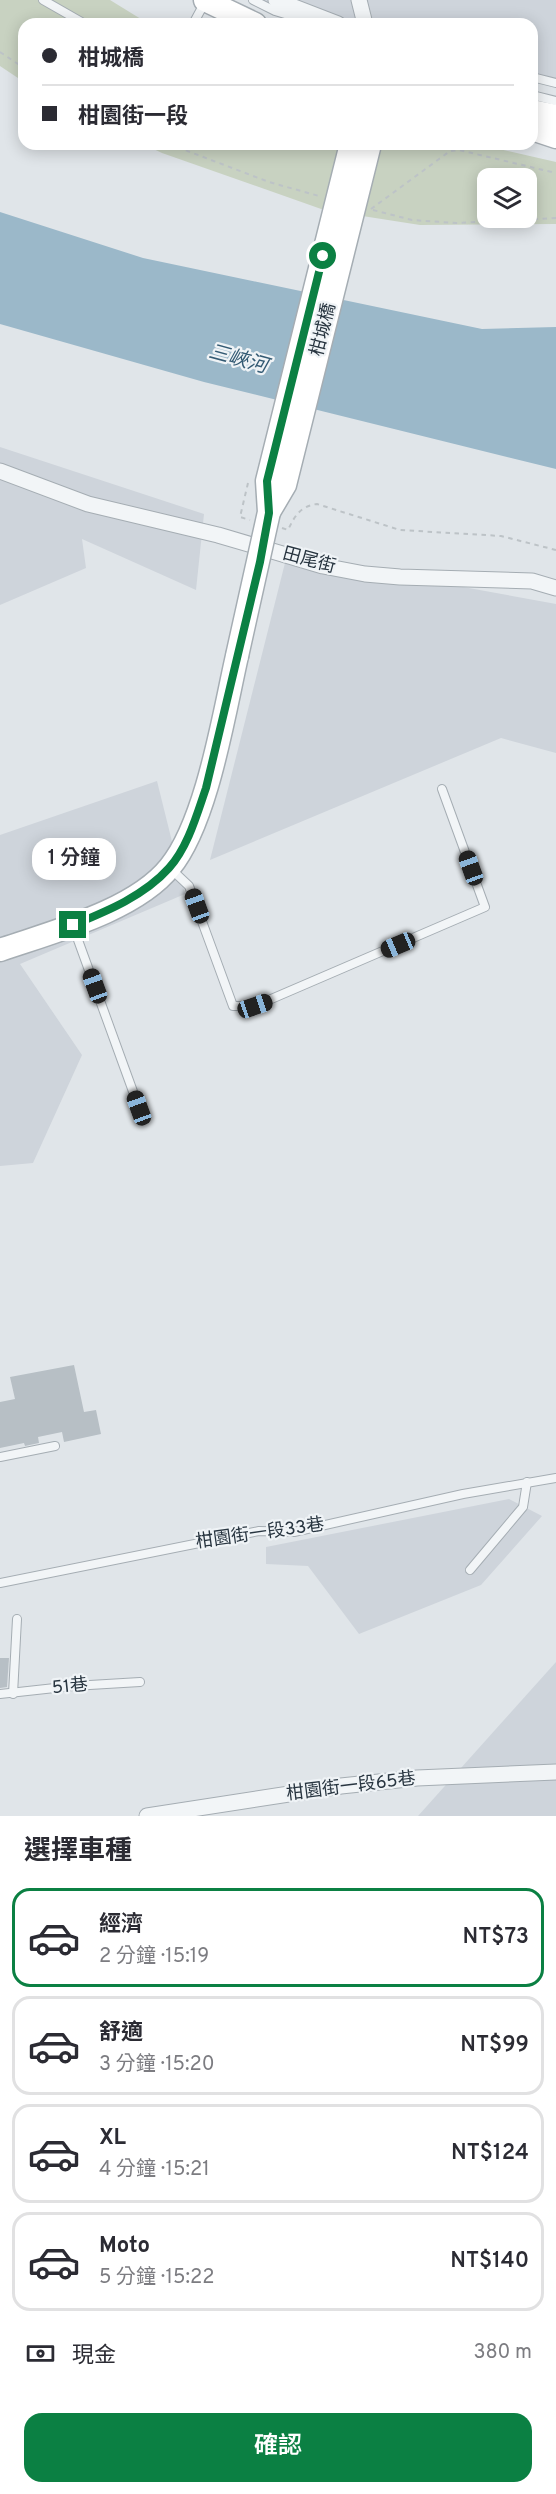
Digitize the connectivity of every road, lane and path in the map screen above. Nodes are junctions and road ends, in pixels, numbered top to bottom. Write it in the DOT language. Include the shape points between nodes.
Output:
graph roads {
  1 [pos="43,0"];
  2 [pos="206,0"];
  3 [pos="253,0"];
  4 [pos="276,0"];
  5 [pos="359,0"];
  6 [pos="74,18"];
  7 [pos="196,18"];
  8 [pos="243,18"];
  9 [pos="299,18"];
  10 [pos="322,18"];
  11 [pos="364,18"];
  12 [pos="0,52"];
  13 [pos="18,64"];
  14 [pos="538,78"];
  15 [pos="556,83"];
  16 [pos="538,96"];
  17 [pos="556,101"];
  18 [pos="538,112"];
  19 [pos="556,116"];
  20 [pos="538,131"];
  21 [pos="556,137"];
  22 [pos="350,150"];
  23 [pos="369,150"];
  24 [pos="373,210"];
  25 [pos="556,218"];
  26 [pos="0,471"];
  27 [pos="240,517"];
  28 [pos="269,521"];
  29 [pos="556,550"];
  30 [pos="556,588"];
  31 [pos="442,789"];
  32 [pos="170,868"];
  33 [pos="73,925"];
  34 [pos="0,950"];
  35 [pos="139,1108"];
  36 [pos="55,1446"];
  37 [pos="0,1456"];
  38 [pos="556,1478"];
  39 [pos="527,1482"];
  40 [pos="470,1570"];
  41 [pos="0,1583"];
  42 [pos="17,1619"];
  43 [pos="140,1682"];
  44 [pos="0,1694"];
  45 [pos="13,1694"];
  46 [pos="556,1772"];
  47 [pos="147,1816"];
  1 -- 6 [label="lane"];
  2 -- 7 [label="lane"];
  2 -- 8 [label="street"];
  3 -- 9 [label="lane"];
  4 -- 10 [label="street"];
  5 -- 11 [label="street"];
  12 -- 13 [label="path"];
  14 -- 15 [label="lane"];
  16 -- 17 [label="lane"];
  18 -- 19 [label="street"];
  20 -- 21 [label="street"];
  22 -- 28 [label="street, 柑城橋, bridge" via="267,481"];
  23 -- 28 [label="street, 柑城橋, bridge" via="285,485"];
  24 -- 25 [label="path" via="412,220 456,223"];
  26 -- 30 [label="street, 田尾街" via="88,504 218,535 323,566 400,577 532,581"];
  27 -- 28 [label="path"];
  28 -- 29 [label="path" via="288,530 294,516 306,506 317,504 400,530 501,536"];
  28 -- 32 [label="street, 柑城橋, bridge" via="206,788 187,838"];
  31 -- 32 [label="lane" via="485,908 255,1006 233,1006 189,886"];
  32 -- 33 [label="street" via="123,903"];
  33 -- 34 [label="street"];
  33 -- 35 [label="lane"];
  36 -- 37 [label="lane"];
  38 -- 39 [label="lane, 柑園街一段33巷"];
  39 -- 40 [label="lane" via="523,1507"];
  39 -- 41 [label="lane, 柑園街一段33巷" via="294,1532 259,1531"];
  42 -- 45 [label="lane"];
  43 -- 45 [label="lane, 51巷"];
  44 -- 45 [label="lane, 51巷"];
  46 -- 47 [label="street, 柑園街一段65巷" via="417,1778 341,1786"];
}
